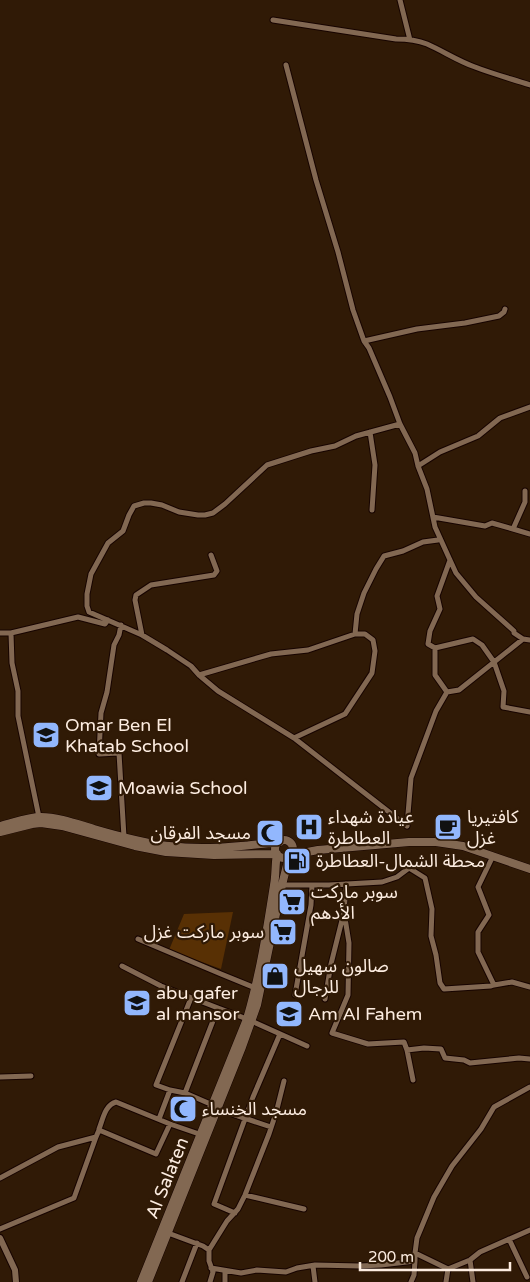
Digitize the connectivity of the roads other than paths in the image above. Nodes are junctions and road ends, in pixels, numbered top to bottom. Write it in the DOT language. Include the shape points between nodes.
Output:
graph roads {
  1 [pos="400,0"];
  2 [pos="272,20"];
  3 [pos="410,40"];
  4 [pos="286,65"];
  5 [pos="530,85"];
  6 [pos="505,309"];
  7 [pos="364,341"];
  8 [pos="530,407"];
  9 [pos="400,424"];
  10 [pos="370,432"];
  11 [pos="418,466"];
  12 [pos="525,491"];
  13 [pos="372,510"];
  14 [pos="433,517"];
  15 [pos="514,529"];
  16 [pos="530,534"];
  17 [pos="440,538"];
  18 [pos="212,555"];
  19 [pos="450,560"];
  20 [pos="108,620"];
  21 [pos="121,625"];
  22 [pos="0,633"];
  23 [pos="11,633"];
  24 [pos="355,634"];
  25 [pos="142,635"];
  26 [pos="523,639"];
  27 [pos="530,640"];
  28 [pos="435,648"];
  29 [pos="494,662"];
  30 [pos="199,675"];
  31 [pos="447,692"];
  32 [pos="530,712"];
  33 [pos="294,738"];
  34 [pos="39,817"];
  35 [pos="0,826"];
  36 [pos="0,832"];
  37 [pos="124,837"];
  38 [pos="280,842"];
  39 [pos="277,854"];
  40 [pos="290,856"];
  41 [pos="493,856"];
  42 [pos="530,869"];
  43 [pos="346,884"];
  44 [pos="282,885"];
  45 [pos="312,885"];
  46 [pos="344,912"];
  47 [pos="138,939"];
  48 [pos="122,966"];
  49 [pos="494,985"];
  50 [pos="530,987"];
  51 [pos="258,989"];
  52 [pos="294,995"];
  53 [pos="191,998"];
  54 [pos="325,999"];
  55 [pos="218,1008"];
  56 [pos="249,1020"];
  57 [pos="280,1034"];
  58 [pos="307,1046"];
  59 [pos="407,1050"];
  60 [pos="530,1059"];
  61 [pos="31,1076"];
  62 [pos="0,1077"];
  63 [pos="413,1080"];
  64 [pos="284,1081"];
  65 [pos="530,1087"];
  66 [pos="170,1090"];
  67 [pos="185,1093"];
  68 [pos="216,1107"];
  69 [pos="245,1118"];
  70 [pos="159,1119"];
  71 [pos="170,1124"];
  72 [pos="271,1127"];
  73 [pos="99,1129"];
  74 [pos="203,1135"];
  75 [pos="96,1137"];
  76 [pos="0,1178"];
  77 [pos="245,1195"];
  78 [pos="304,1209"];
  79 [pos="235,1213"];
  80 [pos="0,1229"];
  81 [pos="530,1230"];
  82 [pos="168,1233"];
  83 [pos="0,1238"];
  84 [pos="509,1239"];
  85 [pos="197,1243"];
  86 [pos="209,1250"];
  87 [pos="415,1253"];
  88 [pos="470,1260"];
  89 [pos="415,1261"];
  90 [pos="313,1266"];
  91 [pos="211,1268"];
  92 [pos="448,1268"];
  93 [pos="225,1271"];
  94 [pos="527,1277"];
  95 [pos="16,1282"];
  96 [pos="141,1282"];
  97 [pos="148,1282"];
  98 [pos="182,1282"];
  99 [pos="210,1282"];
  100 [pos="225,1282"];
  101 [pos="316,1282"];
  102 [pos="411,1282"];
  103 [pos="446,1282"];
  104 [pos="473,1282"];
  1 -- 3 [label="street"];
  2 -- 3 [label="street"];
  3 -- 5 [label="street"];
  4 -- 7 [label="street"];
  6 -- 7 [label="street" via="499,316"];
  7 -- 9 [label="street"];
  8 -- 11 [label="street" via="500,418 478,436 440,452"];
  9 -- 10 [label="street"];
  9 -- 11 [label="street"];
  10 -- 13 [label="street" via="375,465"];
  10 -- 20 [label="street" via="335,446 267,465 213,513 198,516 151,503 134,506 123,531 108,543 88,584 89,612"];
  11 -- 14 [label="street"];
  12 -- 15 [label="street" via="525,502"];
  14 -- 15 [label="street" via="485,526 492,523"];
  14 -- 17 [label="street"];
  15 -- 16 [label="street"];
  17 -- 19 [label="street"];
  17 -- 24 [label="street" via="384,556 364,592"];
  18 -- 25 [label="street" via="217,571 214,575 151,585 136,594"];
  19 -- 26 [label="street" via="456,573 476,597"];
  19 -- 28 [label="street" via="437,596 440,609 430,631 428,644"];
  20 -- 21 [label="street"];
  20 -- 23 [label="street" via="105,624 78,617"];
  21 -- 25 [label="street"];
  21 -- 37 [label="street" via="101,713 99,754 119,753"];
  22 -- 23 [label="street"];
  23 -- 34 [label="street" via="18,716"];
  24 -- 30 [label="street" via="308,650 271,654"];
  24 -- 33 [label="street" via="365,634 373,640 372,673 345,714"];
  25 -- 30 [label="street" via="191,666"];
  26 -- 27 [label="street"];
  26 -- 29 [label="street"];
  28 -- 29 [label="street" via="473,639 482,645"];
  28 -- 31 [label="street" via="435,675"];
  29 -- 31 [label="street" via="459,690"];
  29 -- 32 [label="street" via="504,691 503,707"];
  30 -- 33 [label="street"];
  31 -- 33 [label="street" via="436,711 412,778 407,826"];
  34 -- 35 [label="main road"];
  34 -- 37 [label="main road" via="63,820"];
  36 -- 39 [label="main road" via="41,823 166,852"];
  37 -- 38 [label="main road" via="167,846 205,849"];
  38 -- 39 [label="main road" via="276,846"];
  38 -- 40 [label="main road" via="286,840 291,843"];
  39 -- 40 [label="main road"];
  39 -- 51 [label="main road, Al Salaten"];
  40 -- 41 [label="main road" via="318,850 427,841 463,846"];
  40 -- 44 [label="main road, Al Salaten"];
  41 -- 42 [label="main road"];
  41 -- 49 [label="street" via="478,887 489,915 478,932 478,952"];
  43 -- 45 [label="street"];
  43 -- 46 [label="street"];
  43 -- 49 [label="street" via="382,882 397,877 408,868 425,878 432,909 431,936 440,983 444,989"];
  44 -- 45 [label="street"];
  44 -- 51 [label="main road, Al Salaten"];
  45 -- 52 [label="street" via="312,905"];
  46 -- 54 [label="street"];
  46 -- 59 [label="street" via="349,942 348,994 332,1033 368,1044 404,1042"];
  47 -- 51 [label="street"];
  48 -- 53 [label="street"];
  49 -- 50 [label="street" via="512,982"];
  51 -- 56 [label="main road, Al Salaten"];
  53 -- 55 [label="street"];
  53 -- 66 [label="street" via="156,1085"];
  55 -- 56 [label="street"];
  55 -- 67 [label="street"];
  56 -- 57 [label="street"];
  56 -- 68 [label="main road, Al Salaten"];
  57 -- 58 [label="street"];
  57 -- 69 [label="street"];
  59 -- 60 [label="street" via="441,1049 445,1058 470,1063"];
  59 -- 63 [label="street"];
  61 -- 62 [label="street"];
  64 -- 72 [label="street"];
  65 -- 87 [label="street" via="494,1107 452,1166 434,1197 417,1238"];
  66 -- 67 [label="street"];
  66 -- 70 [label="street"];
  67 -- 68 [label="street"];
  68 -- 69 [label="street"];
  68 -- 74 [label="main road, Al Salaten"];
  69 -- 72 [label="street"];
  69 -- 79 [label="street" via="214,1204"];
  70 -- 71 [label="street"];
  70 -- 73 [label="street" via="114,1103 108,1107"];
  71 -- 74 [label="street"];
  71 -- 75 [label="street" via="156,1154 99,1130"];
  72 -- 77 [label="street"];
  74 -- 82 [label="main road, Al Salaten"];
  74 -- 96 [label="main road, Al Salaten"];
  75 -- 76 [label="street" via="58,1147"];
  75 -- 80 [label="street" via="74,1198"];
  77 -- 78 [label="street"];
  77 -- 79 [label="street"];
  79 -- 86 [label="street"];
  81 -- 84 [label="street"];
  82 -- 85 [label="street"];
  82 -- 97 [label="main road, Al Salaten"];
  83 -- 95 [label="street" via="15,1270"];
  84 -- 88 [label="street"];
  84 -- 94 [label="street"];
  85 -- 86 [label="street"];
  85 -- 98 [label="street"];
  86 -- 91 [label="street"];
  87 -- 89 [label="street"];
  87 -- 92 [label="street"];
  88 -- 92 [label="street"];
  88 -- 104 [label="street"];
  89 -- 90 [label="street"];
  89 -- 102 [label="street"];
  90 -- 93 [label="street" via="286,1272"];
  90 -- 101 [label="street"];
  91 -- 93 [label="street"];
  91 -- 99 [label="street"];
  92 -- 103 [label="street"];
  93 -- 100 [label="street"];
}
